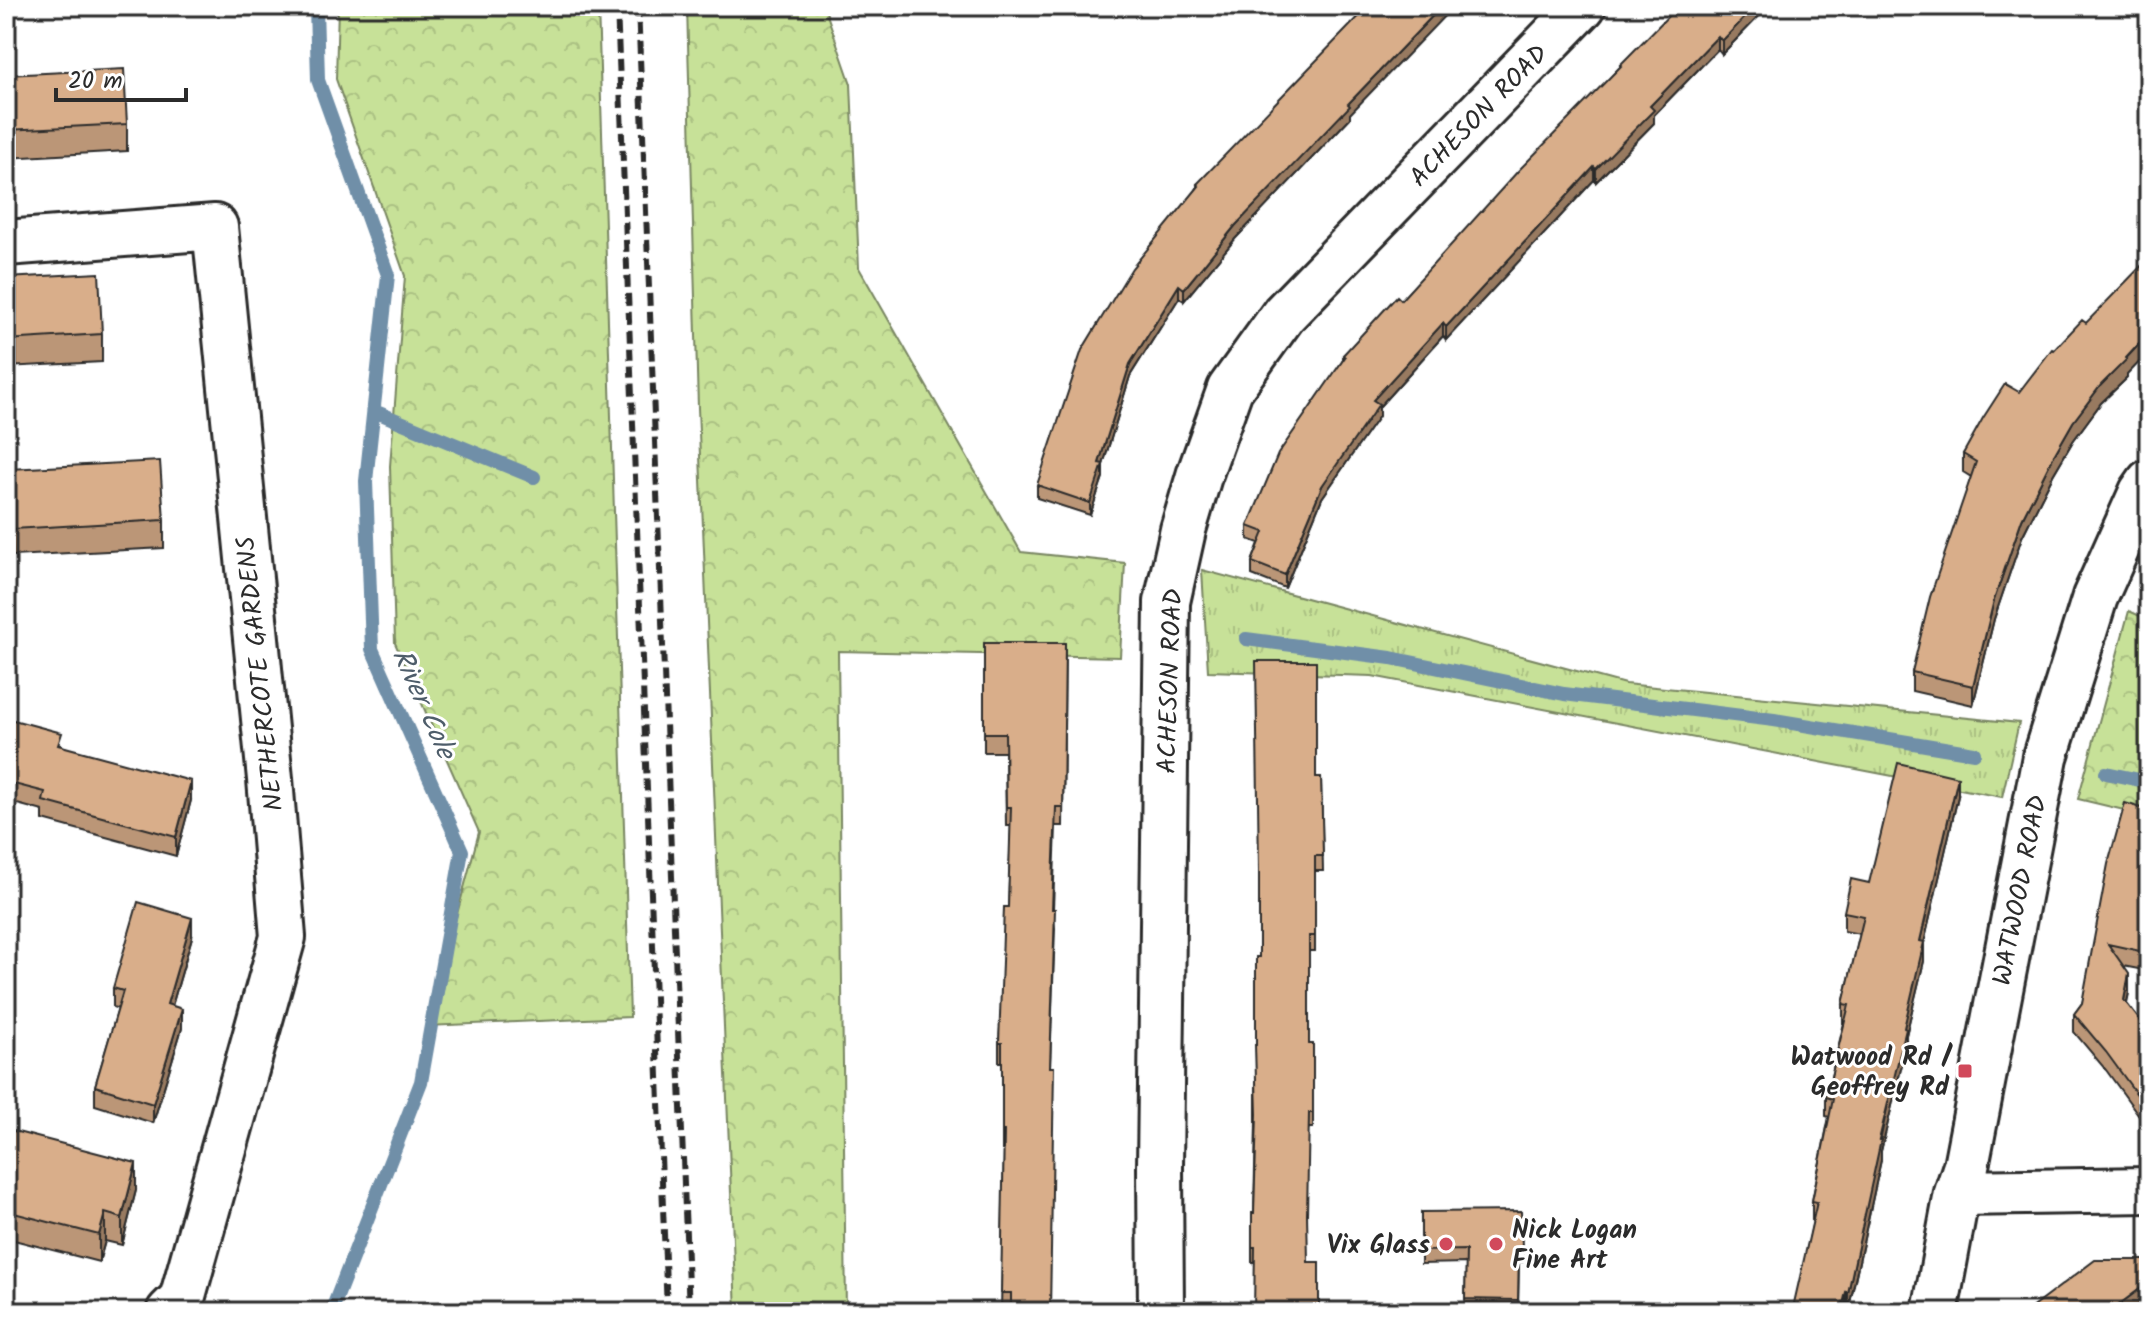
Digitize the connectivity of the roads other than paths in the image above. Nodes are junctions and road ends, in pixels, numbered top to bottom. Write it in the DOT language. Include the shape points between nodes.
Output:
graph roads {
  1 [pos="1583,6"];
  2 [pos="6,243"];
  3 [pos="2149,482"];
  4 [pos="2149,1190"];
  5 [pos="1957,1193"];
  6 [pos="169,1312"];
  7 [pos="1161,1312"];
  8 [pos="1935,1312"];
  1 -- 7 [label="street, ACHESON ROAD" via="1284,314 1230,389 1199,476 1167,602"];
  2 -- 6 [label="street, NETHERCOTE GARDENS" via="215,227 283,937 182,1299"];
  3 -- 5 [label="street, WATWOOD ROAD" via="2095,597 2045,757"];
  4 -- 5 [label="street"];
  5 -- 8 [label="street, WATWOOD ROAD"];
}
